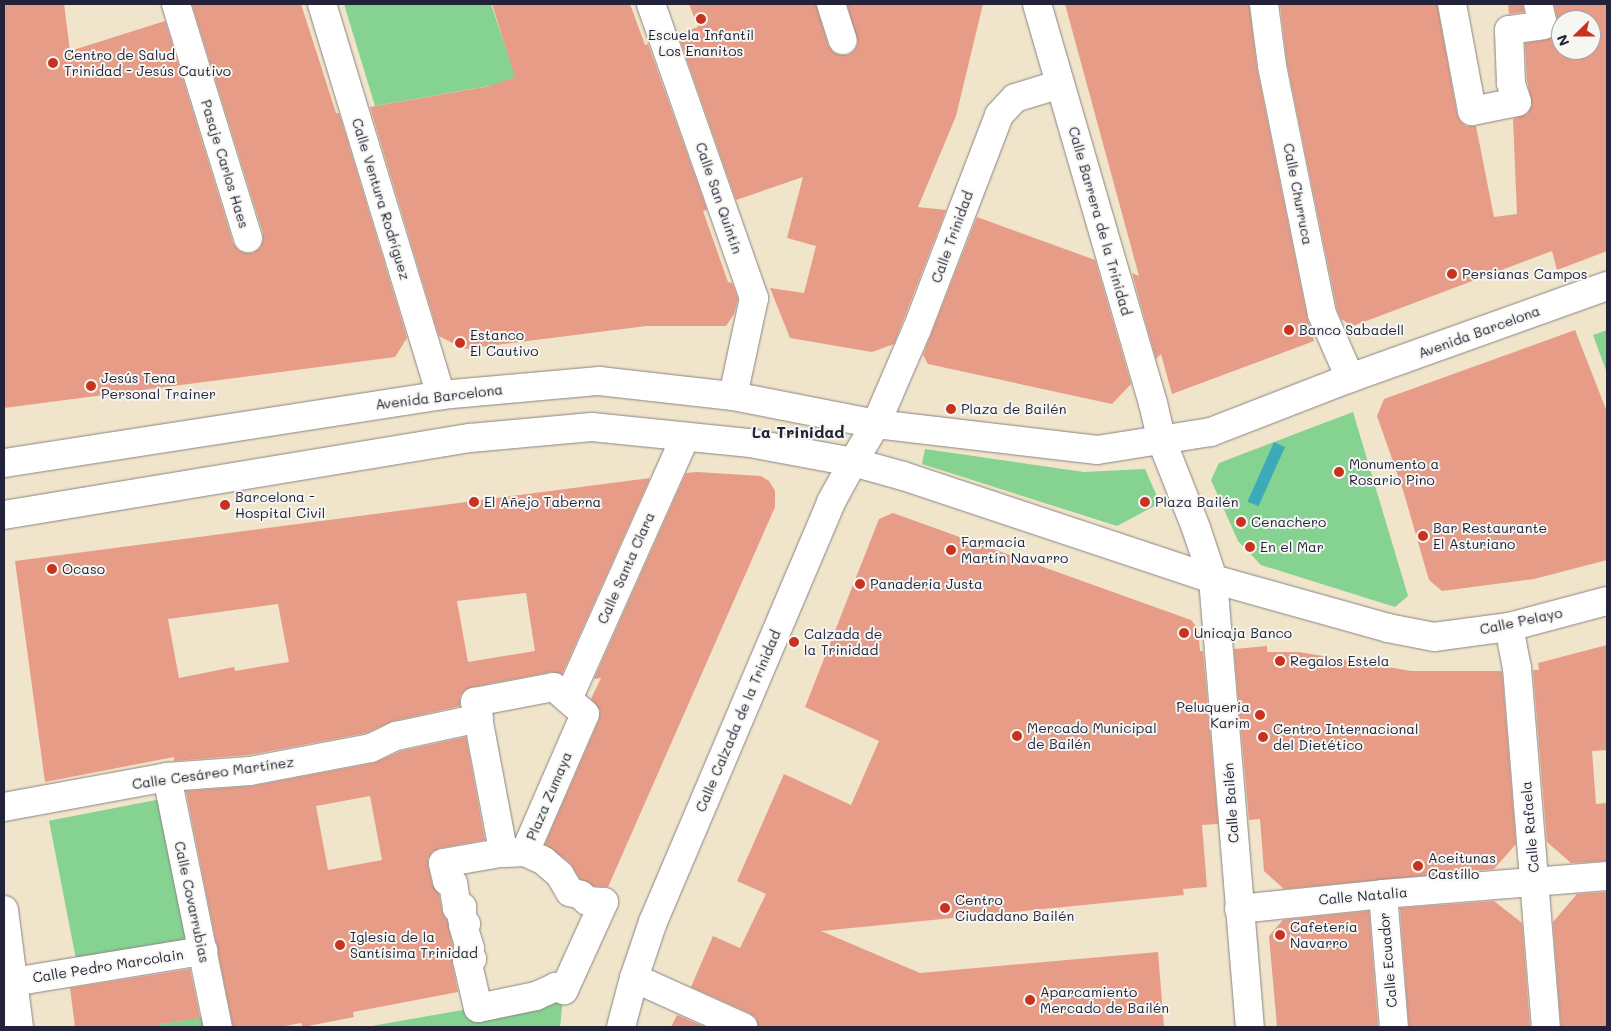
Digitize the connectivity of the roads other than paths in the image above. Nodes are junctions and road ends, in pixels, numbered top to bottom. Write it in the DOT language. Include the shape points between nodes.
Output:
graph roads {
  1 [pos="176,4"];
  2 [pos="322,4"];
  3 [pos="651,4"];
  4 [pos="831,4"];
  5 [pos="1037,4"];
  6 [pos="1264,4"];
  7 [pos="1452,4"];
  8 [pos="1538,4"];
  9 [pos="843,40"];
  10 [pos="1060,84"];
  11 [pos="248,238"];
  12 [pos="1607,286"];
  13 [pos="1350,378"];
  14 [pos="441,395"];
  15 [pos="733,396"];
  16 [pos="876,424"];
  17 [pos="685,437"];
  18 [pos="1161,439"];
  19 [pos="853,462"];
  20 [pos="4,463"];
  21 [pos="4,515"];
  22 [pos="1213,579"];
  23 [pos="1607,601"];
  24 [pos="1509,627"];
  25 [pos="568,699"];
  26 [pos="479,718"];
  27 [pos="167,777"];
  28 [pos="4,807"];
  29 [pos="513,853"];
  30 [pos="1607,876"];
  31 [pos="1535,882"];
  32 [pos="1383,894"];
  33 [pos="1239,909"];
  34 [pos="4,910"];
  35 [pos="203,951"];
  36 [pos="634,978"];
  37 [pos="13,982"];
  38 [pos="19,1027"];
  39 [pos="218,1027"];
  40 [pos="621,1027"];
  41 [pos="743,1027"];
  42 [pos="1250,1027"];
  43 [pos="1394,1027"];
  44 [pos="1546,1027"];
  1 -- 11 [label="street, Pasaje Carlos Haes"];
  2 -- 14 [label="street, Calle Ventura Rodríguez"];
  3 -- 15 [label="street, Calle San Quintín" via="754,298"];
  4 -- 9 [label="street"];
  5 -- 10 [label="street, Calle Barrera de la Trinidad"];
  6 -- 13 [label="street, Calle Churruca" via="1272,66 1322,314"];
  7 -- 8 [label="street" via="1472,111 1517,102 1511,82 1509,30 1543,26"];
  10 -- 16 [label="street, Calle Trinidad" via="1015,98 999,115 917,330"];
  10 -- 18 [label="street, Calle Barrera de la Trinidad"];
  12 -- 13 [label="street, Avenida Barcelona"];
  13 -- 18 [label="street" via="1211,432"];
  14 -- 15 [label="street, Avenida Barcelona" via="599,381"];
  14 -- 20 [label="street, Avenida Barcelona"];
  15 -- 16 [label="street, Avenida Barcelona"];
  16 -- 18 [label="street" via="1097,450"];
  16 -- 19 [label="street, Calle Calzada de la Trinidad"];
  17 -- 19 [label="street" via="750,443"];
  17 -- 21 [label="street" via="592,427 470,438"];
  17 -- 25 [label="street, Calle Santa Clara"];
  18 -- 22 [label="street"];
  19 -- 22 [label="street"];
  19 -- 36 [label="street, Calle Calzada de la Trinidad" via="831,502 653,922"];
  22 -- 24 [label="street, Calle Pelayo" via="1388,628 1434,637"];
  22 -- 33 [label="street, Calle Bailén"];
  23 -- 24 [label="street, Calle Pelayo"];
  24 -- 31 [label="street, Calle Rafaela" via="1517,668"];
  25 -- 26 [label="street, Plaza Zumaya" via="554,687 475,702"];
  25 -- 29 [label="street, Plaza Zumaya" via="585,714"];
  26 -- 27 [label="street, Calle Cesáreo Martínez" via="396,736 371,748 250,771"];
  26 -- 29 [label="street, Plaza Zumaya" via="503,850"];
  27 -- 28 [label="street, Calle Cesáreo Martínez"];
  27 -- 35 [label="street, Calle Covarrubias"];
  29 -- 29 [label="street" via="544,862 560,875 570,892 587,901 604,902 564,990 556,987 536,996 478,1008 467,960 472,959 462,907 457,908 452,883 447,881 443,863"];
  30 -- 31 [label="street, Calle Natalia"];
  31 -- 32 [label="street, Calle Natalia"];
  31 -- 44 [label="street, Calle Rafaela"];
  32 -- 33 [label="street, Calle Natalia"];
  32 -- 43 [label="street, Calle Ecuador"];
  33 -- 42 [label="street, Calle Bailén"];
  34 -- 37 [label="street"];
  35 -- 37 [label="street, Calle Pedro Marcolain"];
  35 -- 39 [label="street, Calle Covarrubias"];
  36 -- 40 [label="street, Calle Calzada de la Trinidad"];
  36 -- 41 [label="street"];
  37 -- 38 [label="street"];
}
